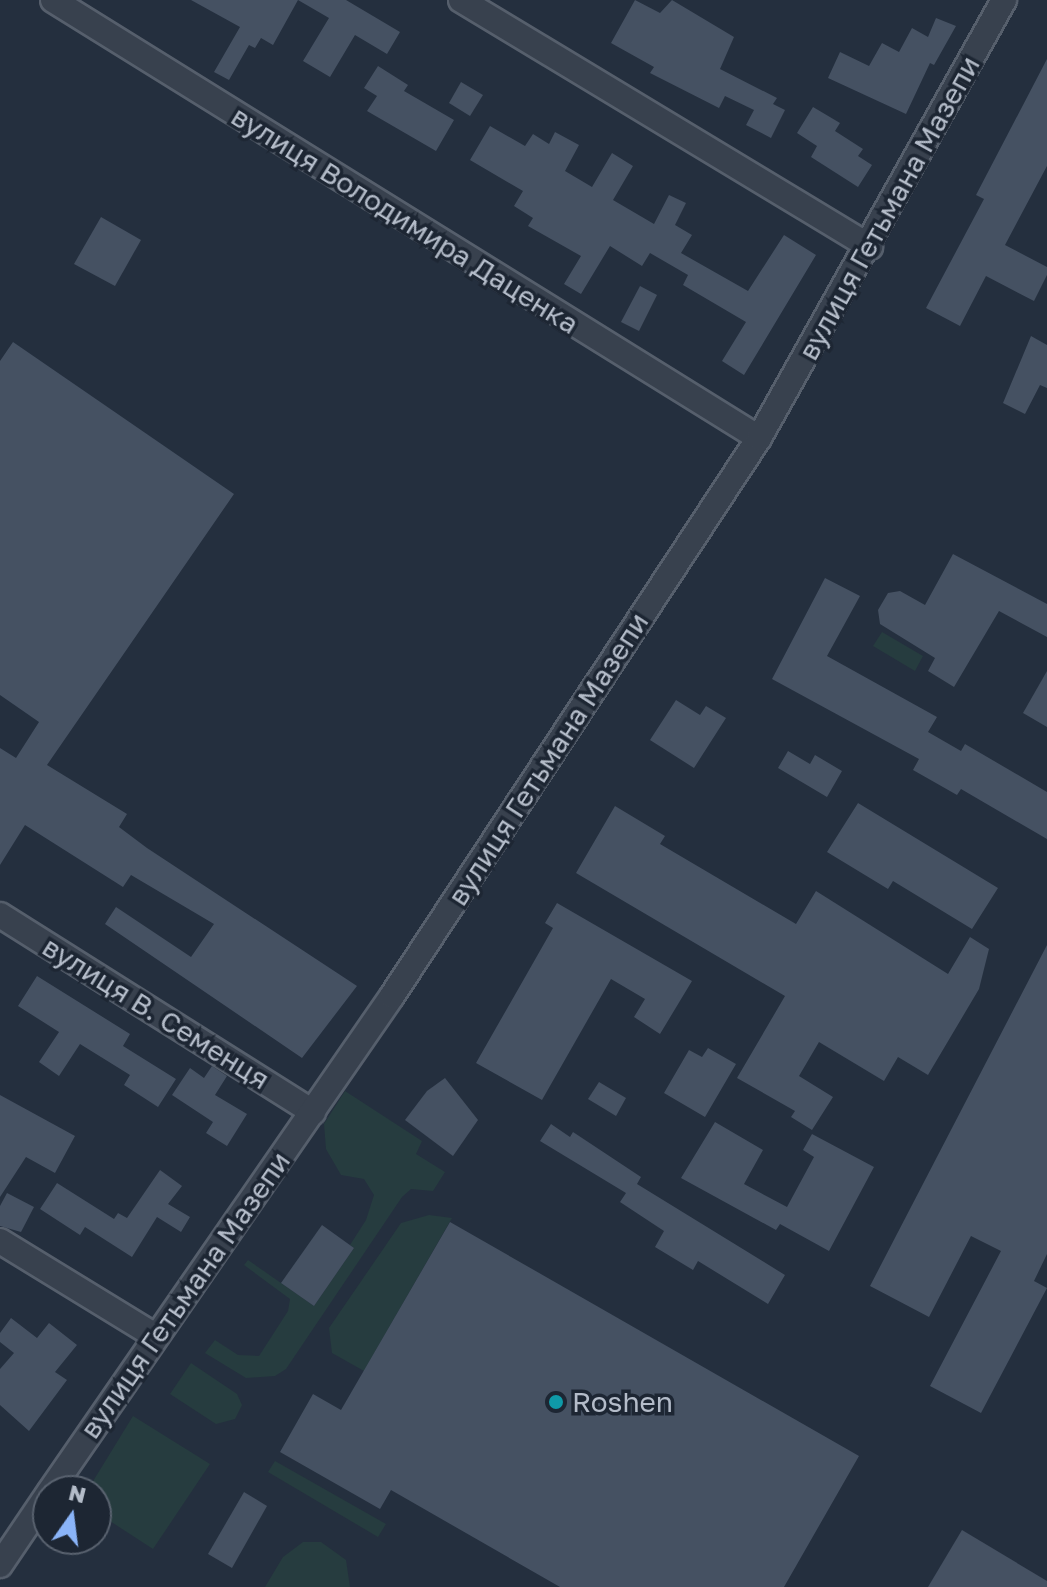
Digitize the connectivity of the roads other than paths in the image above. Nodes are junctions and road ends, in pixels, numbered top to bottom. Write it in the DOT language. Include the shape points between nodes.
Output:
graph roads {
  1 [pos="53,0"];
  2 [pos="461,0"];
  3 [pos="1004,0"];
  4 [pos="870,247"];
  5 [pos="759,438"];
  6 [pos="0,915"];
  7 [pos="313,1112"];
  8 [pos="0,1241"];
  9 [pos="155,1336"];
  10 [pos="61,1475"];
  11 [pos="32,1517"];
  12 [pos="0,1565"];
  1 -- 5 [label="street, вулиця Володимира Даценка"];
  2 -- 4 [label="street"];
  3 -- 4 [label="street, вулиця Гетьмана Мазепи"];
  4 -- 5 [label="street, вулиця Гетьмана Мазепи"];
  5 -- 7 [label="street, вулиця Гетьмана Мазепи"];
  6 -- 7 [label="street, вулиця В. Семенця"];
  7 -- 9 [label="street, вулиця Гетьмана Мазепи"];
  8 -- 9 [label="street"];
  9 -- 10 [label="street, вулиця Гетьмана Мазепи"];
  11 -- 12 [label="street, вулиця Гетьмана Мазепи"];
}
